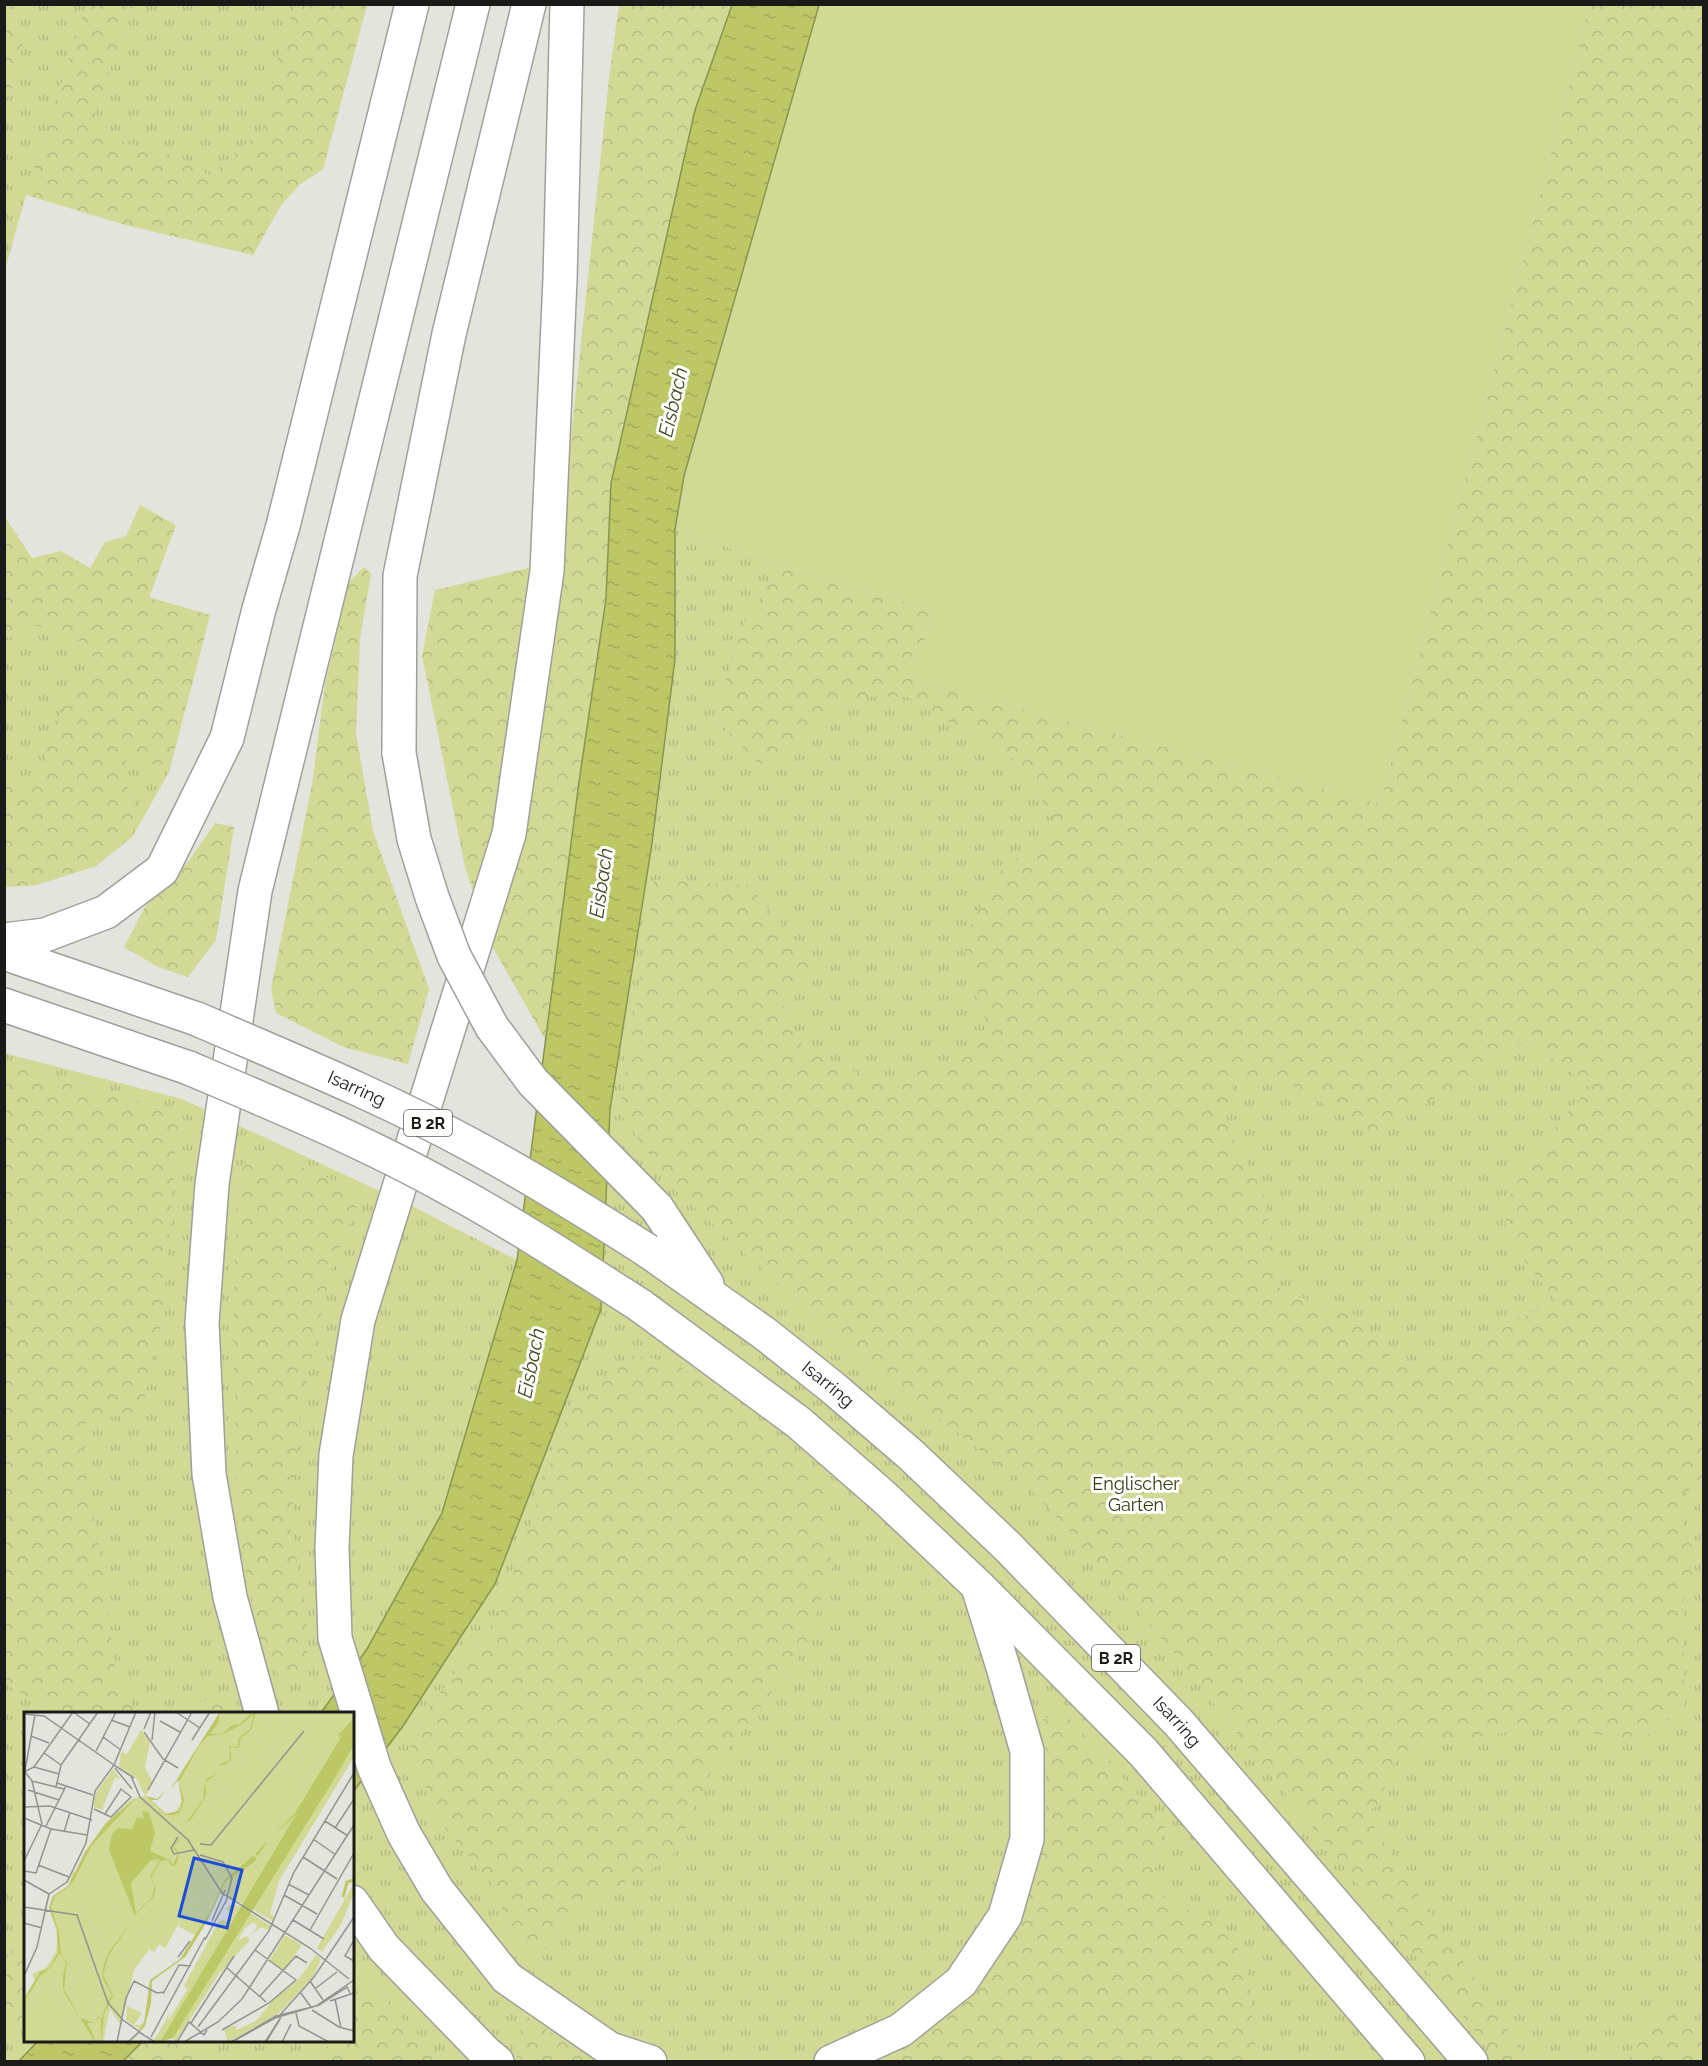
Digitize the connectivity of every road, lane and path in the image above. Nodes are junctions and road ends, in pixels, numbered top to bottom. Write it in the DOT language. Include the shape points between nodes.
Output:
graph roads {
  1 [pos="412,4"];
  2 [pos="473,4"];
  3 [pos="529,4"];
  4 [pos="567,4"];
  5 [pos="4,940"];
  6 [pos="4,953"];
  7 [pos="4,1005"];
  8 [pos="716,1298"];
  9 [pos="978,1586"];
  10 [pos="262,1712"];
  11 [pos="354,1905"];
  12 [pos="497,2061"];
  13 [pos="650,2061"];
  14 [pos="831,2061"];
  15 [pos="1408,2061"];
  16 [pos="1471,2061"];
  1 -- 5 [label="highway" via="227,738 162,870 106,912 45,935"];
  2 -- 10 [label="highway" via="255,891 212,1184 202,1323 209,1474 230,1597"];
  3 -- 8 [label="highway, bridge" via="449,334 400,576 399,753 414,839 432,897 454,956 492,1027 533,1082 657,1208"];
  4 -- 13 [label="highway" via="561,267 547,571 509,834 358,1320 336,1455 332,1548 335,1638 374,1767 404,1834 437,1890 507,1978 610,2049"];
  6 -- 8 [label="highway, Isarring / B 2R, bridge" via="197,1019 350,1084 471,1144 588,1213"];
  7 -- 9 [label="highway, bridge" via="189,1068 330,1128 446,1187 562,1255 641,1306 798,1422 885,1497"];
  8 -- 16 [label="highway, Isarring / B 2R" via="841,1394 1015,1554 1178,1722"];
  9 -- 14 [label="highway" via="1026,1751 1027,1839 1005,1916 961,1982 901,2030"];
  9 -- 15 [label="highway" via="1143,1752"];
  11 -- 12 [label="highway" via="384,1948"];
}
